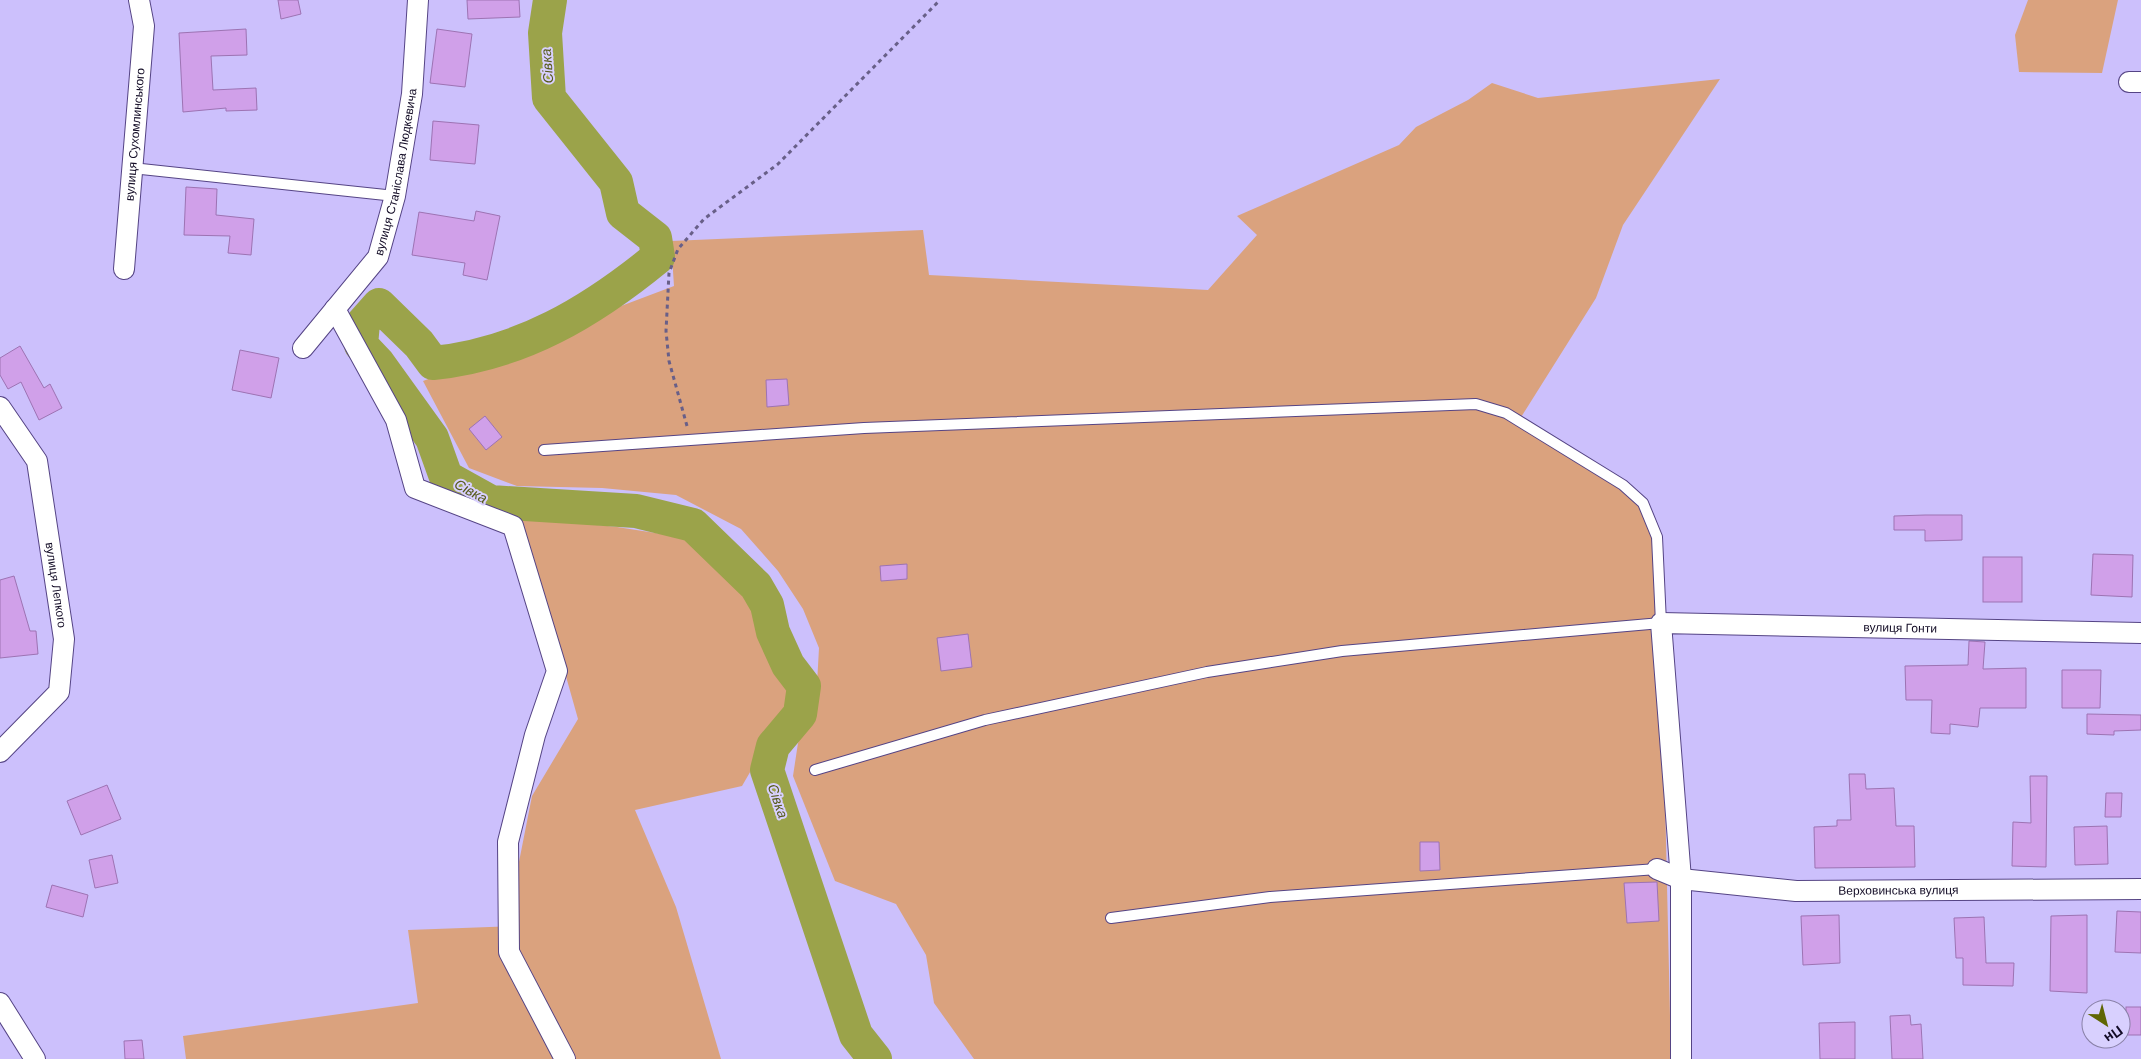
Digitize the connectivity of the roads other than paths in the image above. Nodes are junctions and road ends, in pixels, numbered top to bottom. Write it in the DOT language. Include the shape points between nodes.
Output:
graph roads {
  1 [pos="139,0"];
  2 [pos="418,0"];
  3 [pos="132,168"];
  4 [pos="395,196"];
  5 [pos="124,269"];
  6 [pos="335,310"];
  7 [pos="303,348"];
  8 [pos="0,407"];
  9 [pos="544,450"];
  10 [pos="1661,623"];
  11 [pos="2141,633"];
  12 [pos="0,752"];
  13 [pos="815,770"];
  14 [pos="1657,869"];
  15 [pos="1681,879"];
  16 [pos="2141,889"];
  17 [pos="1111,918"];
  18 [pos="0,1002"];
  19 [pos="35,1059"];
  20 [pos="564,1059"];
  21 [pos="1681,1059"];
  1 -- 3 [label="street, вулиця Сухомлинського" via="144,26"];
  2 -- 4 [label="street, вулиця Станіслава Людкевича" via="412,94"];
  3 -- 4 [label="lane"];
  3 -- 5 [label="street, вулиця Сухомлинського"];
  4 -- 6 [label="street, вулиця Станіслава Людкевича" via="378,256"];
  6 -- 7 [label="street, вулиця Станіслава Людкевича"];
  6 -- 20 [label="street" via="396,420 415,488 513,526 557,671 535,735 508,842 509,952"];
  8 -- 12 [label="street, вулиця Лепкого" via="37,461 64,639 59,692"];
  9 -- 10 [label="lane" via="864,428 1476,404 1506,413 1623,485 1643,502 1656,537"];
  10 -- 11 [label="street, вулиця Гонти"];
  10 -- 13 [label="lane" via="1342,651 1207,672 985,720"];
  10 -- 15 [label="street"];
  14 -- 15 [label="street, Верховинська вулиця"];
  14 -- 17 [label="lane" via="1270,897"];
  15 -- 16 [label="street, Верховинська вулиця" via="1796,890"];
  15 -- 21 [label="street"];
  18 -- 19 [label="street"];
}
